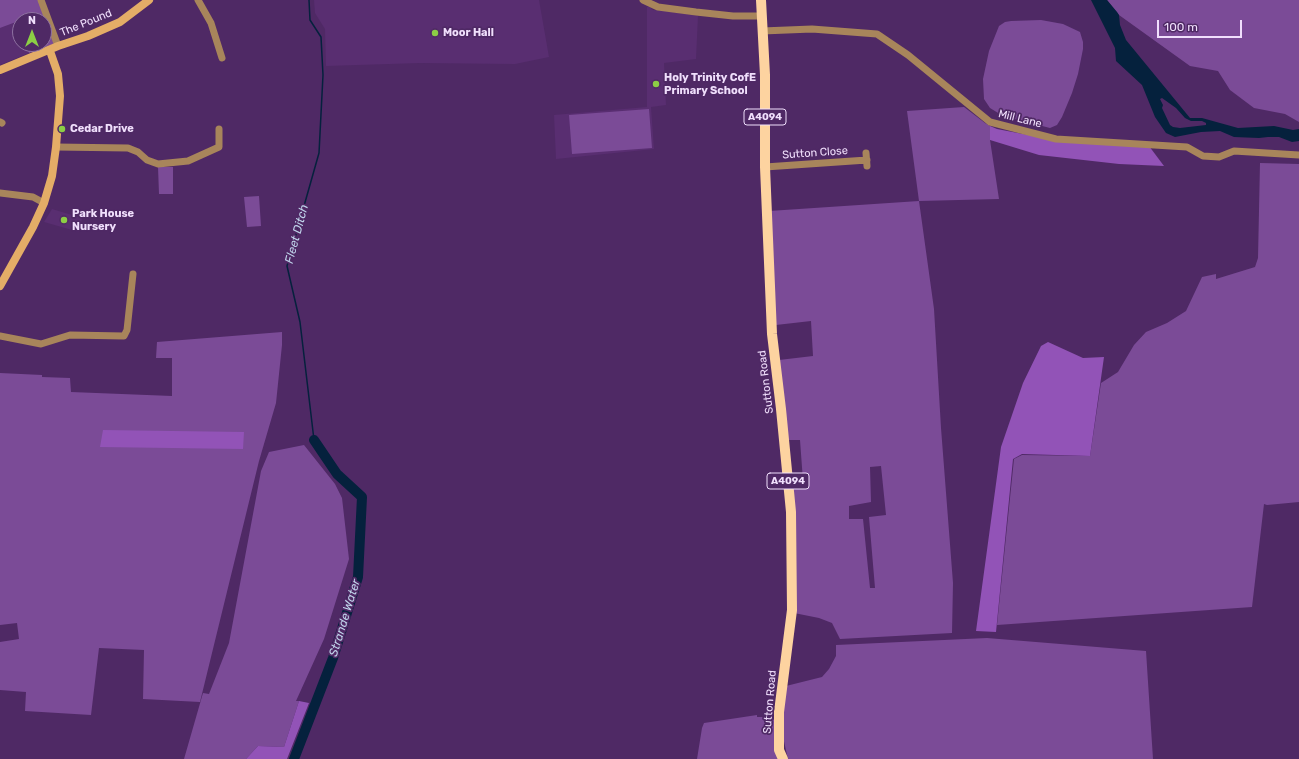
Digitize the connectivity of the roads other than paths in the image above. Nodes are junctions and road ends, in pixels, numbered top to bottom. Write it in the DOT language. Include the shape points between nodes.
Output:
graph roads {
  1 [pos="42,0"];
  2 [pos="149,0"];
  3 [pos="198,0"];
  4 [pos="643,0"];
  5 [pos="761,0"];
  6 [pos="761,16"];
  7 [pos="762,31"];
  8 [pos="58,46"];
  9 [pos="52,50"];
  10 [pos="43,52"];
  11 [pos="50,52"];
  12 [pos="222,58"];
  13 [pos="0,70"];
  14 [pos="219,129"];
  15 [pos="56,146"];
  16 [pos="1299,155"];
  17 [pos="867,160"];
  18 [pos="765,167"];
  19 [pos="0,193"];
  20 [pos="44,203"];
  21 [pos="132,274"];
  22 [pos="0,286"];
  23 [pos="0,336"];
  24 [pos="783,759"];
  1 -- 8 [label="street"];
  2 -- 8 [label="main road, The Pound" via="120,22"];
  3 -- 12 [label="street" via="211,23"];
  4 -- 6 [label="street" via="658,7 733,16"];
  5 -- 6 [label="main road, Sutton Road / A4094"];
  6 -- 7 [label="main road, Sutton Road / A4094"];
  7 -- 16 [label="street, Mill Lane" via="812,29 877,34 908,55 990,122 1056,139 1187,147 1203,156 1219,157 1234,151"];
  7 -- 18 [label="main road, Sutton Road / A4094" via="765,75"];
  8 -- 9 [label="main road, The Pound"];
  10 -- 13 [label="main road, The Pound"];
  11 -- 15 [label="main road" via="58,74 60,96"];
  14 -- 15 [label="street" via="219,147 188,161 158,164 128,148"];
  15 -- 20 [label="main road" via="52,176"];
  17 -- 18 [label="street, Sutton Close"];
  18 -- 24 [label="main road, Sutton Road / A4094" via="772,334 791,512 792,610 779,712 779,750"];
  19 -- 20 [label="street" via="33,197"];
  20 -- 22 [label="main road"];
  21 -- 23 [label="street" via="127,330 124,336 70,335 41,344"];
}
